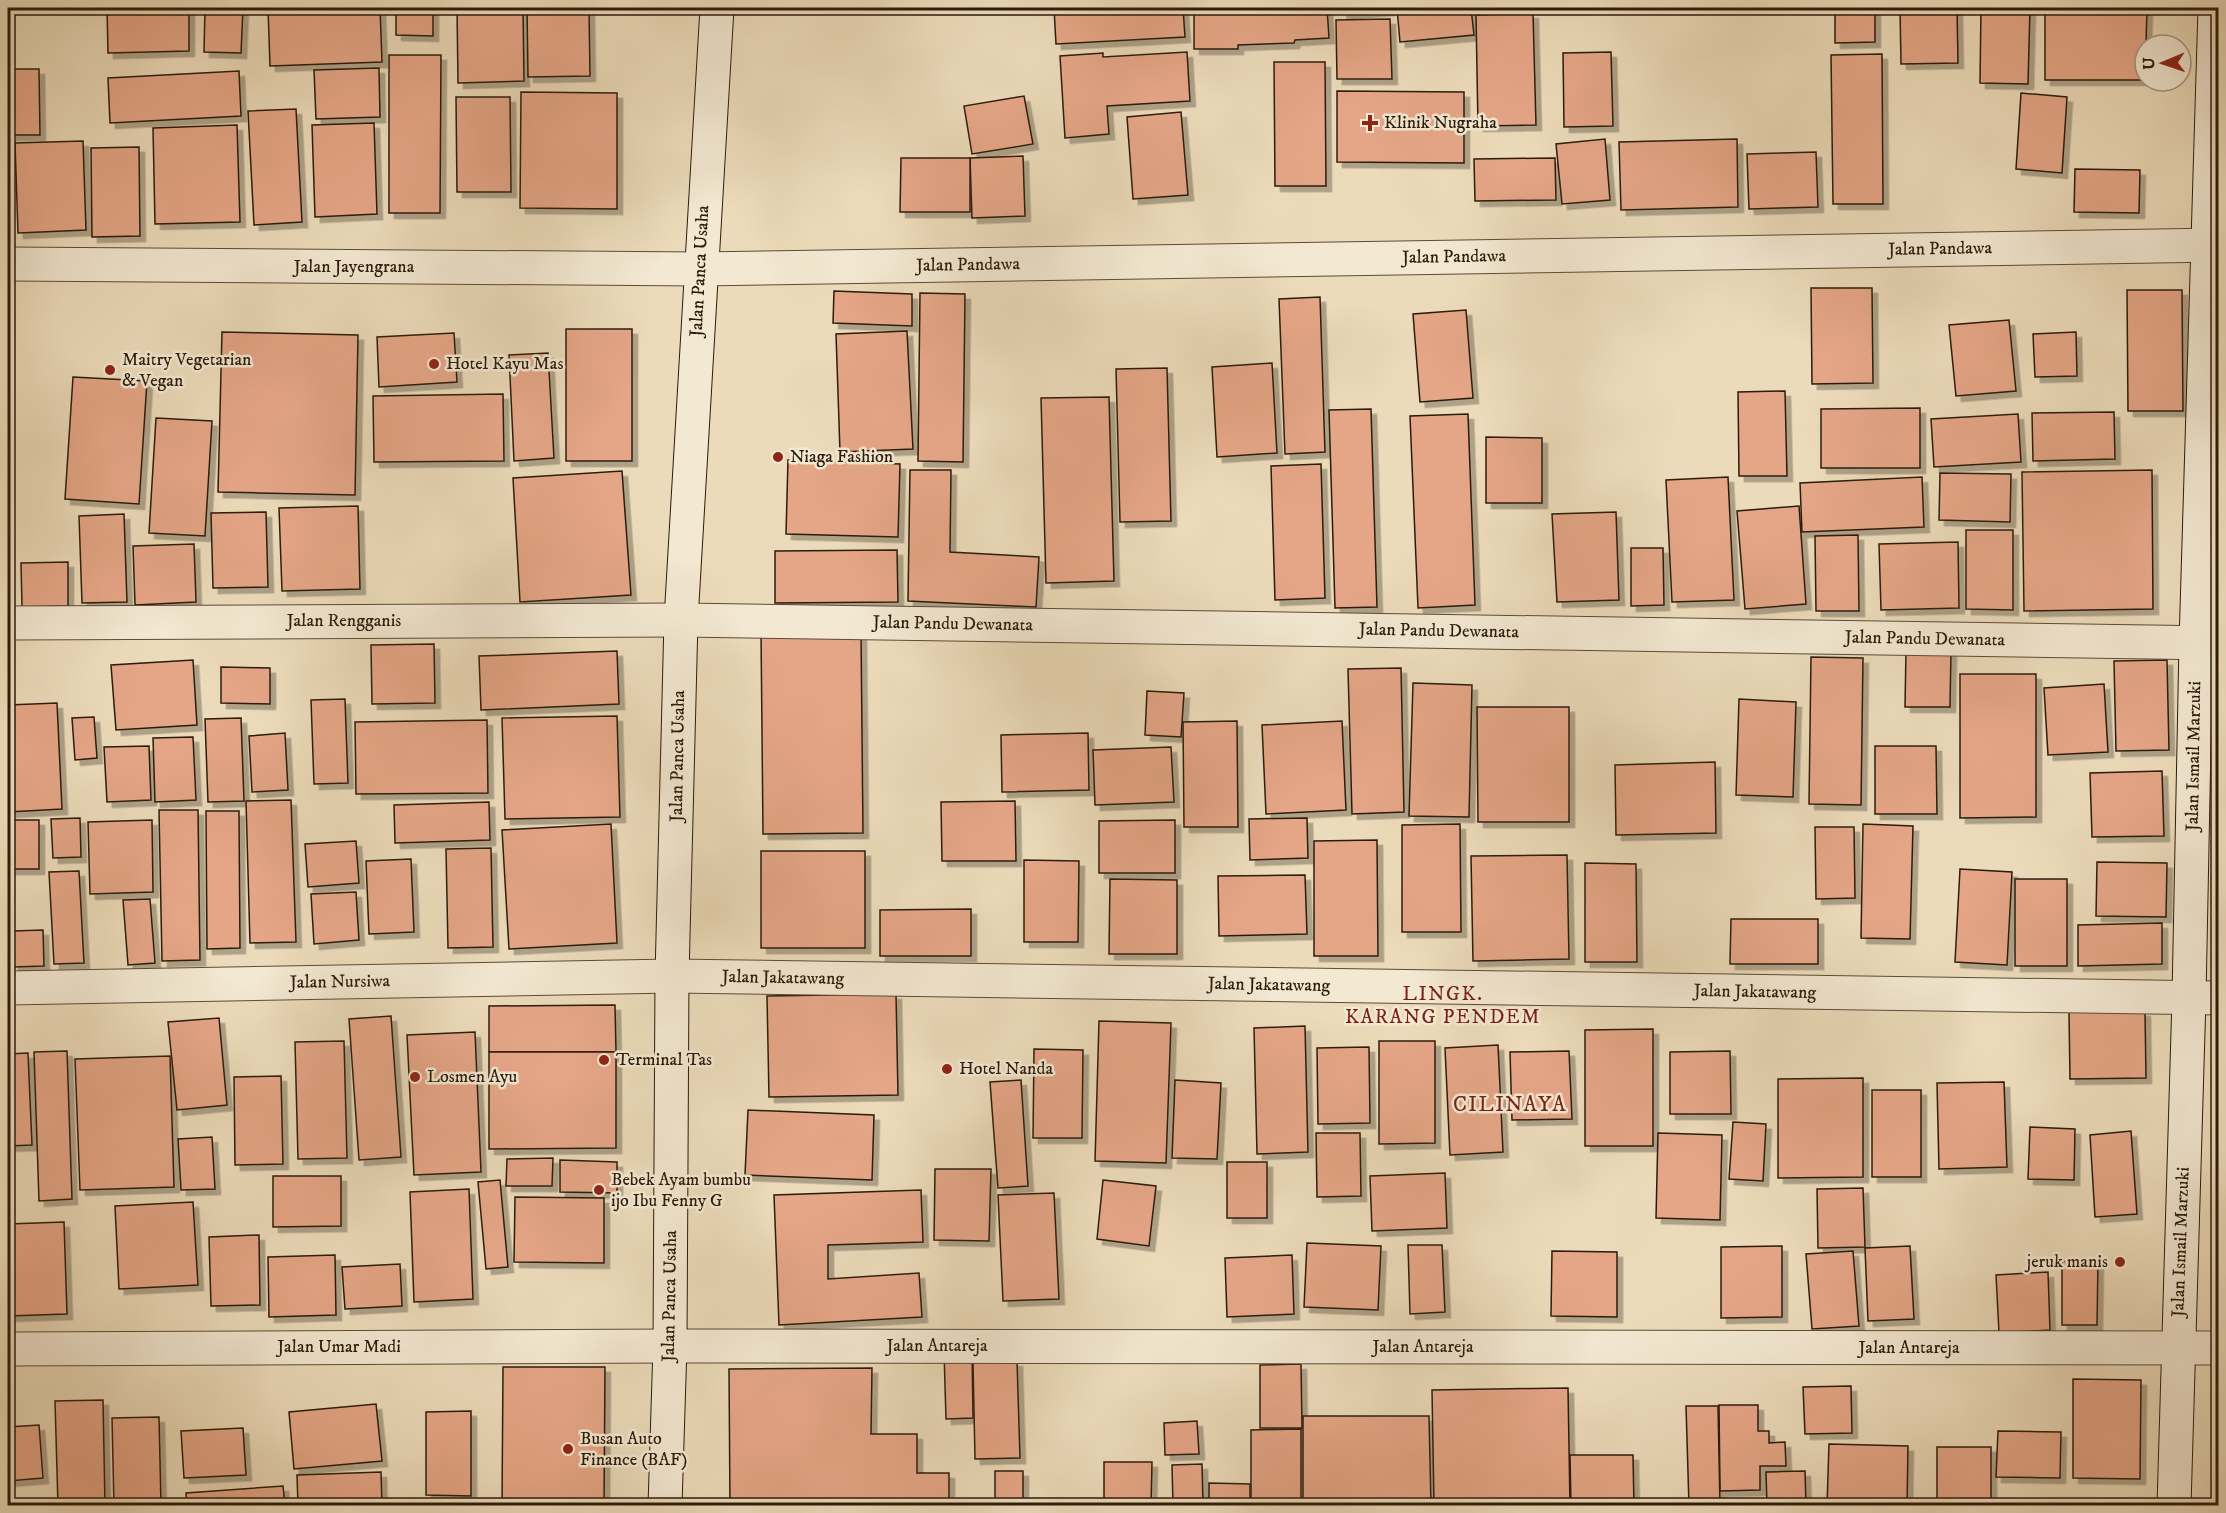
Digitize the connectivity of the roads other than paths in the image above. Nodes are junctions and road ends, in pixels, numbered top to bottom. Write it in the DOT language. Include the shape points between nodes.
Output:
graph roads {
  1 [pos="717,8"];
  2 [pos="2215,8"];
  3 [pos="2213,245"];
  4 [pos="8,264"];
  5 [pos="700,269"];
  6 [pos="681,620"];
  7 [pos="8,623"];
  8 [pos="2207,643"];
  9 [pos="672,976"];
  10 [pos="8,988"];
  11 [pos="2204,998"];
  12 [pos="670,1346"];
  13 [pos="2218,1348"];
  14 [pos="8,1349"];
  15 [pos="2177,1349"];
  16 [pos="665,1506"];
  17 [pos="2174,1506"];
  1 -- 5 [label="street, Jalan Panca Usaha"];
  2 -- 3 [label="street, Jalan Ismail Marzuki"];
  3 -- 5 [label="street, Jalan Pandawa"];
  3 -- 8 [label="street, Jalan Ismail Marzuki"];
  4 -- 5 [label="street, Jalan Jayengrana"];
  5 -- 6 [label="street, Jalan Panca Usaha"];
  6 -- 7 [label="street, Jalan Rengganis"];
  6 -- 8 [label="street, Jalan Pandu Dewanata"];
  6 -- 9 [label="street, Jalan Panca Usaha"];
  8 -- 11 [label="street, Jalan Ismail Marzuki"];
  9 -- 10 [label="street, Jalan Nursiwa"];
  9 -- 11 [label="street, Jalan Jakatawang"];
  9 -- 12 [label="street, Jalan Panca Usaha"];
  11 -- 15 [label="street, Jalan Ismail Marzuki"];
  12 -- 14 [label="street, Jalan Umar Madi"];
  12 -- 15 [label="street, Jalan Antareja"];
  12 -- 16 [label="street, Jalan Panca Usaha"];
  13 -- 15 [label="street, Jalan Antareja"];
  15 -- 17 [label="street, Jalan Ismail Marzuki"];
}
